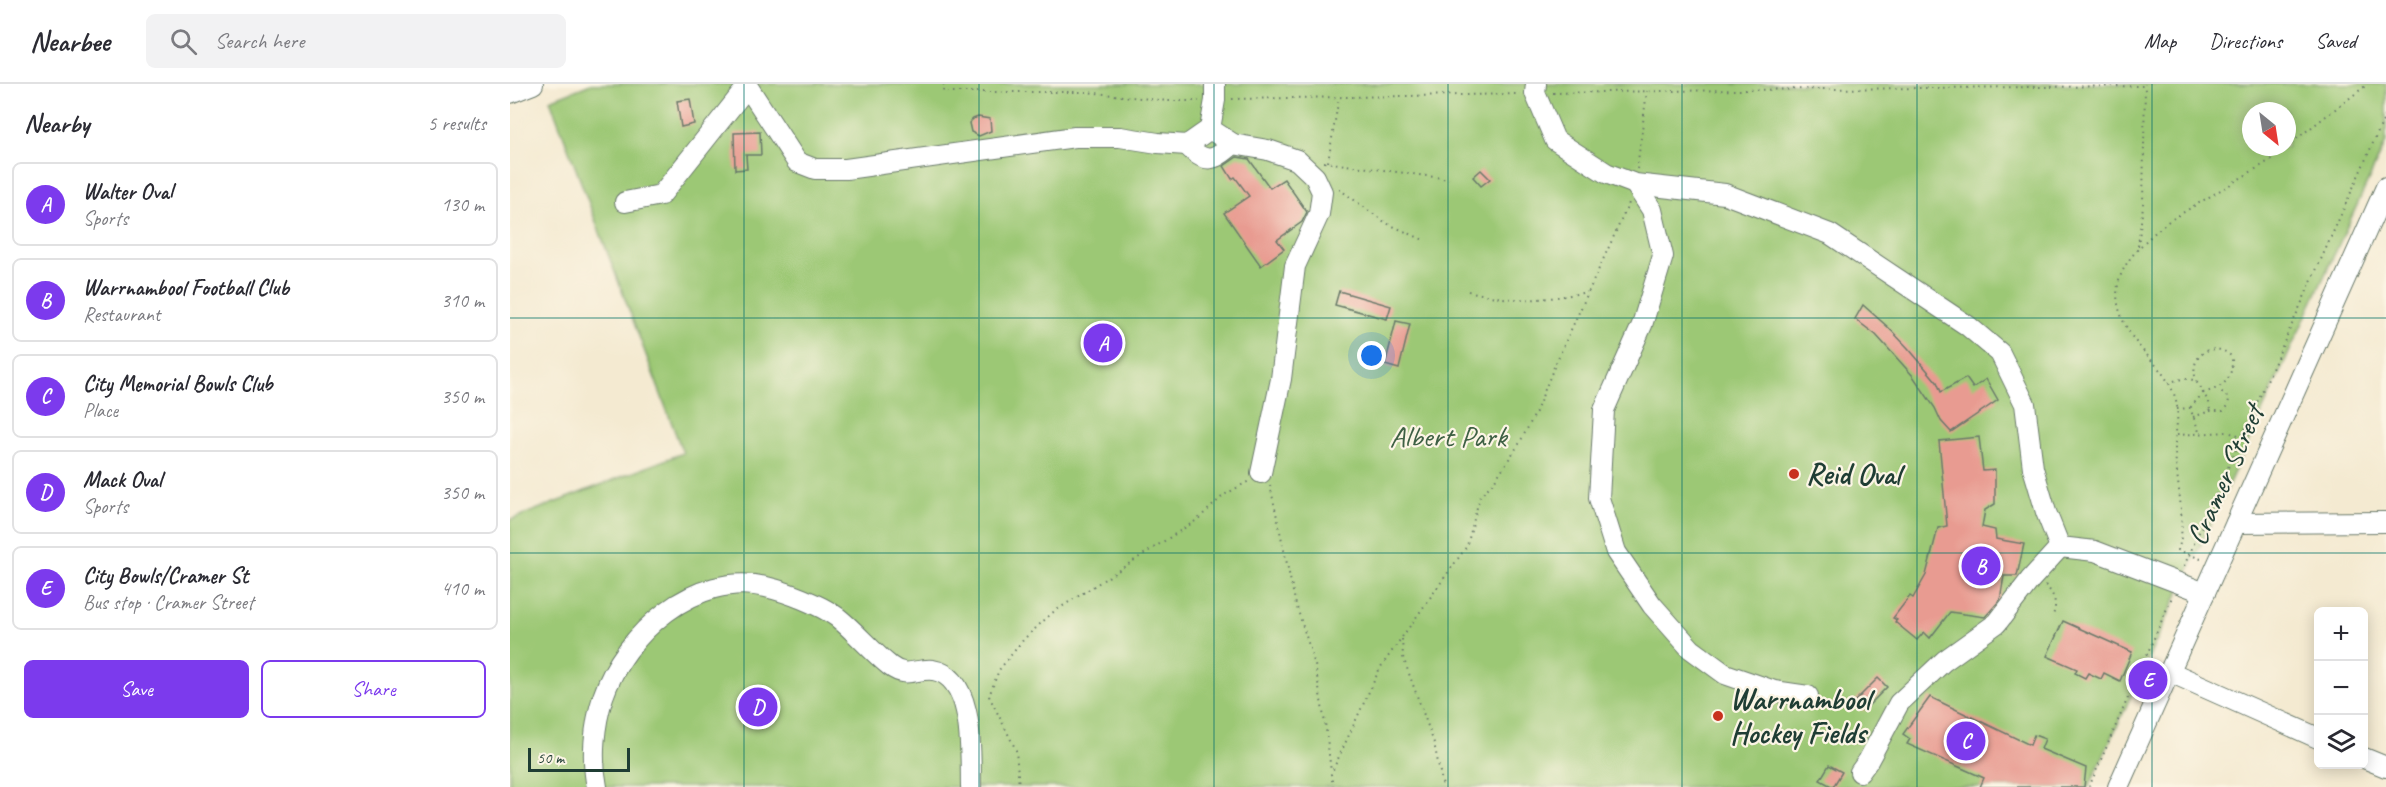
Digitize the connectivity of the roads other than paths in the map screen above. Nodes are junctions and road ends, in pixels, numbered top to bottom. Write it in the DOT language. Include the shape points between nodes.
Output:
graph roads {
  1 [pos="533,84"];
  2 [pos="1215,84"];
  3 [pos="1536,84"];
  4 [pos="746,85"];
  5 [pos="510,93"];
  6 [pos="1210,129"];
  7 [pos="1233,144"];
  8 [pos="1187,145"];
  9 [pos="1635,184"];
  10 [pos="2386,187"];
  11 [pos="625,202"];
  12 [pos="1261,473"];
  13 [pos="2386,522"];
  14 [pos="2236,523"];
  15 [pos="2060,547"];
  16 [pos="2205,593"];
  17 [pos="2170,672"];
  18 [pos="1808,696"];
  19 [pos="2314,736"];
  20 [pos="2368,760"];
  21 [pos="2386,768"];
  22 [pos="1860,772"];
  23 [pos="597,787"];
  24 [pos="971,787"];
  25 [pos="2118,787"];
  1 -- 5 [label="street"];
  2 -- 6 [label="street"];
  3 -- 9 [label="street" via="1535,93 1555,140 1605,173"];
  4 -- 8 [label="street" via="797,162 815,168 877,166 1075,137 1120,137"];
  4 -- 11 [label="street" via="661,195"];
  6 -- 7 [label="street"];
  6 -- 8 [label="street"];
  7 -- 8 [label="street" via="1214,159 1204,159"];
  7 -- 12 [label="street" via="1297,160 1323,185 1319,214 1295,266 1281,379"];
  9 -- 15 [label="street" via="1725,194 1830,234 1968,326 2000,352 2025,404 2033,468"];
  9 -- 18 [label="street" via="1652,210 1663,256 1642,325 1604,410 1599,498 1616,552 1652,605 1691,649 1725,674 1774,691"];
  10 -- 14 [label="street, Cramer Street"];
  13 -- 14 [label="street"];
  14 -- 16 [label="street, Cramer Street"];
  15 -- 16 [label="street" via="2095,551"];
  15 -- 22 [label="street" via="1997,623 1944,661 1899,703"];
  16 -- 17 [label="street, Cramer Street"];
  17 -- 19 [label="street"];
  17 -- 25 [label="street, Cramer Street"];
  20 -- 21 [label="street"];
  23 -- 24 [label="street" via="597,724 614,672 635,642 679,602 710,588 736,584 764,586 793,595 835,616 902,673 933,670 946,675 957,687 970,728"];
}
